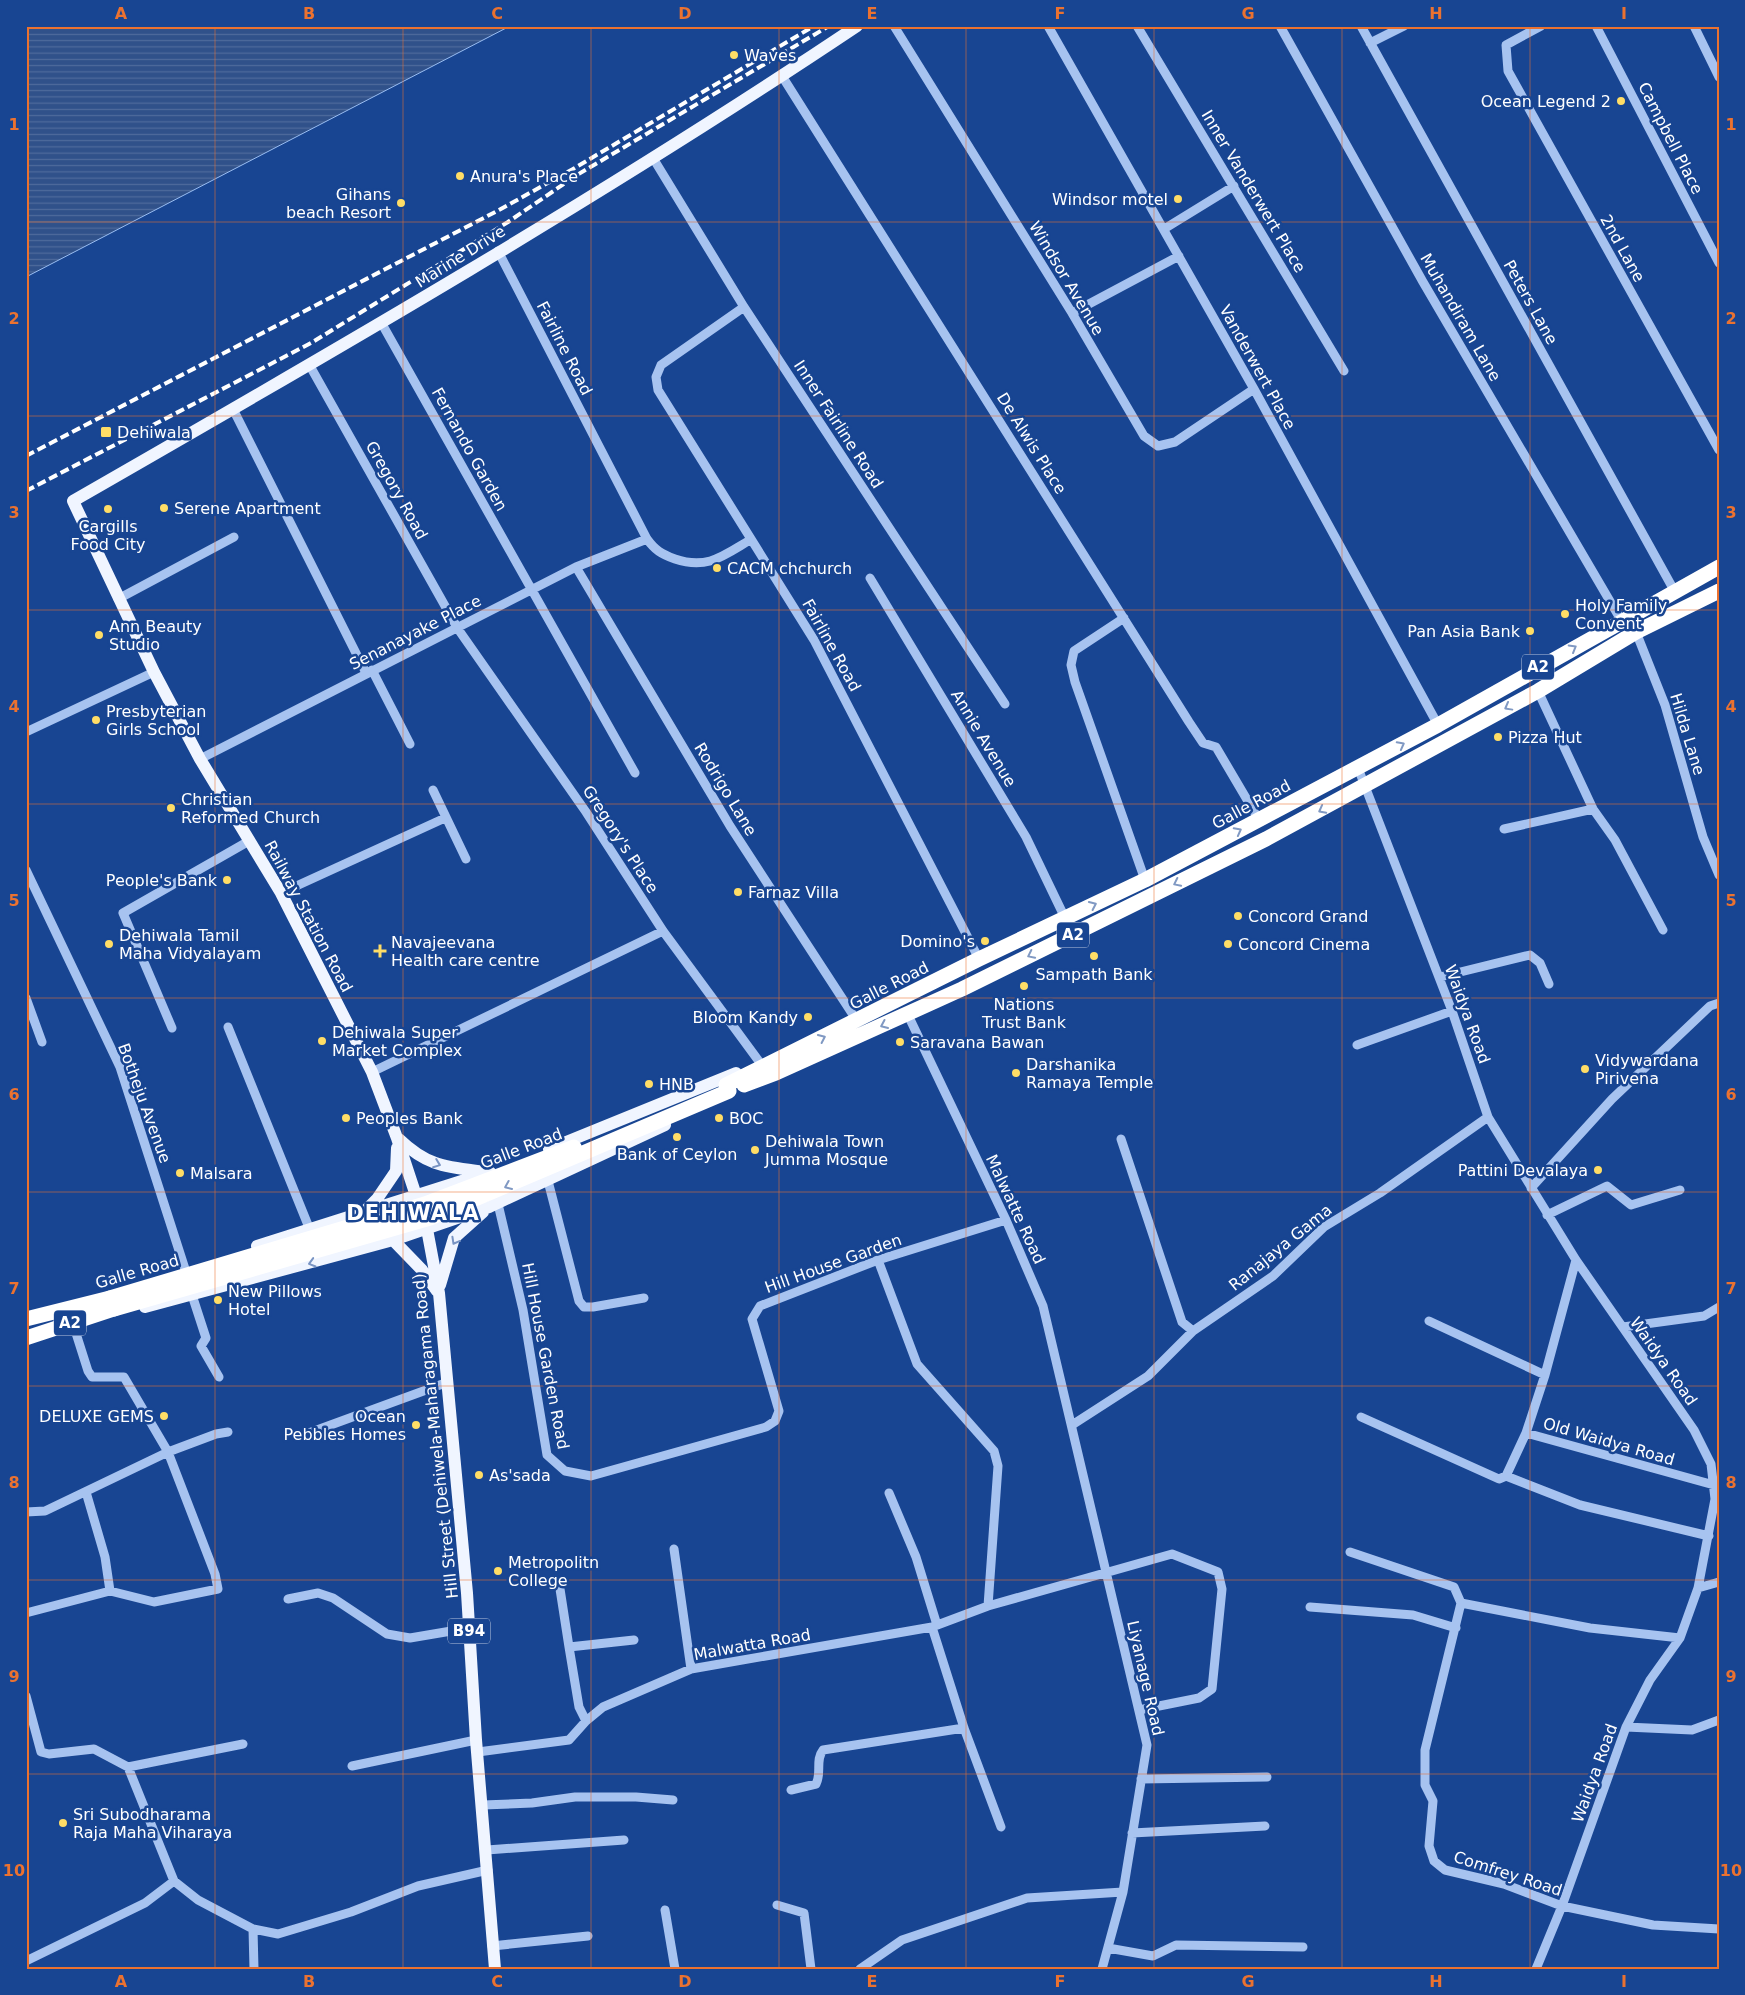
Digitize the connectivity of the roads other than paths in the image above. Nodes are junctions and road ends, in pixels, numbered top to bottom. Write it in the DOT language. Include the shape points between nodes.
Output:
graph roads {
  1 [pos="857,26"];
  2 [pos="894,26"];
  3 [pos="1048,26"];
  4 [pos="1137,26"];
  5 [pos="1280,26"];
  6 [pos="1361,26"];
  7 [pos="1404,26"];
  8 [pos="1596,26"];
  9 [pos="1694,26"];
  10 [pos="1538,27"];
  11 [pos="1370,43"];
  12 [pos="782,76"];
  13 [pos="1719,77"];
  14 [pos="653,158"];
  15 [pos="1234,186"];
  16 [pos="1164,229"];
  17 [pos="498,251"];
  18 [pos="1179,256"];
  19 [pos="1719,263"];
  20 [pos="744,307"];
  21 [pos="1072,313"];
  22 [pos="382,324"];
  23 [pos="310,366"];
  24 [pos="1344,371"];
  25 [pos="1254,389"];
  26 [pos="233,410"];
  27 [pos="1719,450"];
  28 [pos="72,501"];
  29 [pos="234,537"];
  30 [pos="647,539"];
  31 [pos="750,540"];
  32 [pos="1719,566"];
  33 [pos="576,567"];
  34 [pos="870,578"];
  35 [pos="532,589"];
  36 [pos="1719,591"];
  37 [pos="1675,592"];
  38 [pos="118,599"];
  39 [pos="1124,618"];
  40 [pos="1621,620"];
  41 [pos="458,629"];
  42 [pos="1636,632"];
  43 [pos="154,672"];
  44 [pos="369,672"];
  45 [pos="1538,691"];
  46 [pos="1004,704"];
  47 [pos="1438,725"];
  48 [pos="26,732"];
  49 [pos="410,744"];
  50 [pos="200,759"];
  51 [pos="1358,768"];
  52 [pos="635,773"];
  53 [pos="1365,787"];
  54 [pos="433,790"];
  55 [pos="1593,809"];
  56 [pos="445,818"];
  57 [pos="1258,820"];
  58 [pos="1504,829"];
  59 [pos="249,841"];
  60 [pos="466,859"];
  61 [pos="26,870"];
  62 [pos="1719,875"];
  63 [pos="1145,880"];
  64 [pos="282,893"];
  65 [pos="1065,918"];
  66 [pos="663,930"];
  67 [pos="1662,930"];
  68 [pos="979,958"];
  69 [pos="1440,978"];
  70 [pos="1549,984"];
  71 [pos="26,998"];
  72 [pos="1719,1003"];
  73 [pos="1452,1011"];
  74 [pos="908,1015"];
  75 [pos="857,1022"];
  76 [pos="228,1027"];
  77 [pos="172,1028"];
  78 [pos="42,1042"];
  79 [pos="1357,1045"];
  80 [pos="760,1064"];
  81 [pos="777,1066"];
  82 [pos="372,1072"];
  83 [pos="1488,1117"];
  84 [pos="397,1138"];
  85 [pos="1121,1139"];
  86 [pos="550,1148"];
  87 [pos="490,1172"];
  88 [pos="560,1175"];
  89 [pos="548,1181"];
  90 [pos="1531,1188"];
  91 [pos="1680,1190"];
  92 [pos="416,1195"];
  93 [pos="494,1205"];
  94 [pos="364,1212"];
  95 [pos="1547,1215"];
  96 [pos="1006,1220"];
  97 [pos="331,1223"];
  98 [pos="427,1229"];
  99 [pos="310,1230"];
  100 [pos="393,1240"];
  101 [pos="339,1255"];
  102 [pos="878,1260"];
  103 [pos="1576,1260"];
  104 [pos="185,1268"];
  105 [pos="438,1293"];
  106 [pos="192,1295"];
  107 [pos="644,1298"];
  108 [pos="112,1303"];
  109 [pos="1719,1307"];
  110 [pos="32,1317"];
  111 [pos="1429,1321"];
  112 [pos="74,1327"];
  113 [pos="1623,1327"];
  114 [pos="1193,1331"];
  115 [pos="43,1332"];
  116 [pos="26,1338"];
  117 [pos="1545,1374"];
  118 [pos="219,1377"];
  119 [pos="448,1382"];
  120 [pos="1361,1417"];
  121 [pos="775,1421"];
  122 [pos="1072,1425"];
  123 [pos="228,1432"];
  124 [pos="1526,1433"];
  125 [pos="306,1434"];
  126 [pos="168,1452"];
  127 [pos="1506,1476"];
  128 [pos="86,1492"];
  129 [pos="1716,1492"];
  130 [pos="889,1493"];
  131 [pos="26,1512"];
  132 [pos="1709,1536"];
  133 [pos="674,1549"];
  134 [pos="1350,1552"];
  135 [pos="1106,1572"];
  136 [pos="1719,1582"];
  137 [pos="560,1588"];
  138 [pos="1698,1588"];
  139 [pos="110,1591"];
  140 [pos="288,1599"];
  141 [pos="1461,1603"];
  142 [pos="988,1606"];
  143 [pos="1310,1607"];
  144 [pos="26,1613"];
  145 [pos="934,1626"];
  146 [pos="469,1628"];
  147 [pos="1456,1628"];
  148 [pos="1680,1638"];
  149 [pos="634,1640"];
  150 [pos="568,1647"];
  151 [pos="691,1669"];
  152 [pos="27,1700"];
  153 [pos="1140,1710"];
  154 [pos="1719,1720"];
  155 [pos="586,1721"];
  156 [pos="964,1728"];
  157 [pos="1626,1728"];
  158 [pos="244,1744"];
  159 [pos="477,1746"];
  160 [pos="352,1766"];
  161 [pos="128,1768"];
  162 [pos="1267,1777"];
  163 [pos="1141,1779"];
  164 [pos="791,1790"];
  165 [pos="673,1800"];
  166 [pos="483,1805"];
  167 [pos="1265,1826"];
  168 [pos="1002,1827"];
  169 [pos="1132,1834"];
  170 [pos="624,1840"];
  171 [pos="486,1850"];
  172 [pos="488,1870"];
  173 [pos="174,1881"];
  174 [pos="1124,1892"];
  175 [pos="777,1905"];
  176 [pos="1562,1906"];
  177 [pos="664,1910"];
  178 [pos="1719,1928"];
  179 [pos="253,1929"];
  180 [pos="588,1936"];
  181 [pos="492,1946"];
  182 [pos="1303,1947"];
  183 [pos="1108,1948"];
  184 [pos="26,1961"];
  185 [pos="254,1969"];
  186 [pos="495,1969"];
  187 [pos="675,1969"];
  188 [pos="812,1969"];
  189 [pos="860,1969"];
  190 [pos="1102,1969"];
  191 [pos="1536,1969"];
  1 -- 12 [label="main road, Marine Drive"];
  2 -- 21 [label="street, Windsor Avenue"];
  3 -- 16 [label="street, Vanderwert Place"];
  4 -- 15 [label="street, Inner Vanderwert Place"];
  5 -- 40 [label="street, Muhandiram Lane" via="1423,282"];
  6 -- 11 [label="street, Peters Lane"];
  7 -- 11 [label="street"];
  8 -- 19 [label="street, Campbell Place"];
  9 -- 13 [label="street"];
  10 -- 27 [label="street, 2nd Lane" via="1506,45 1508,72"];
  11 -- 37 [label="street, Peters Lane"];
  12 -- 14 [label="main road, Marine Drive"];
  12 -- 39 [label="street, De Alwis Place"];
  14 -- 17 [label="main road, Marine Drive"];
  14 -- 20 [label="street, Inner Fairline Road"];
  15 -- 16 [label="street"];
  15 -- 24 [label="street, Inner Vanderwert Place"];
  16 -- 18 [label="street, Vanderwert Place"];
  17 -- 22 [label="main road, Marine Drive"];
  17 -- 30 [label="street, Fairline Road"];
  18 -- 21 [label="street"];
  18 -- 25 [label="street, Vanderwert Place"];
  20 -- 31 [label="street, Fairline Road" via="661,365 656,377 658,390"];
  20 -- 46 [label="street, Inner Fairline Road"];
  21 -- 25 [label="street, Windsor Avenue" via="1144,436 1158,446 1175,442"];
  22 -- 23 [label="main road, Marine Drive"];
  22 -- 35 [label="street, Fernando Garden"];
  23 -- 26 [label="main road, Marine Drive"];
  23 -- 41 [label="street, Gregory Road"];
  25 -- 47 [label="street, Vanderwert Place"];
  26 -- 28 [label="main road, Marine Drive"];
  26 -- 44 [label="street"];
  28 -- 38 [label="main road, Railway Station Road"];
  29 -- 38 [label="street"];
  30 -- 31 [label="street" via="657,552 691,564 715,561"];
  30 -- 33 [label="street, Senanayake Place"];
  31 -- 68 [label="street, Fairline Road" via="814,640"];
  32 -- 37 [label="highway, Galle Road / A2"];
  33 -- 35 [label="street, Senanayake Place"];
  33 -- 75 [label="street, Rodrigo Lane" via="730,826"];
  34 -- 65 [label="street, Annie Avenue" via="1026,837"];
  35 -- 41 [label="street, Senanayake Place"];
  35 -- 52 [label="street, Fernando Garden"];
  36 -- 42 [label="highway, Galle Road / A2"];
  37 -- 40 [label="highway, Galle Road / A2"];
  38 -- 43 [label="main road, Railway Station Road"];
  39 -- 57 [label="street, De Alwis Place" via="1203,743 1216,747"];
  39 -- 63 [label="street" via="1074,652 1071,665 1074,682"];
  47 -- 40 [label="highway, Galle Road / A2, one-way"];
  41 -- 44 [label="street, Senanayake Place"];
  41 -- 66 [label="street, Gregory's Place" via="586,812"];
  42 -- 45 [label="highway, Galle Road / A2"];
  42 -- 62 [label="street, Hilda Lane" via="1665,705 1703,837"];
  43 -- 48 [label="street"];
  43 -- 50 [label="main road, Railway Station Road"];
  44 -- 49 [label="street"];
  44 -- 50 [label="street, Senanayake Place"];
  45 -- 53 [label="highway, Galle Road / A2, one-way"];
  45 -- 55 [label="street"];
  51 -- 47 [label="highway, Galle Road / A2, one-way"];
  50 -- 59 [label="main road, Railway Station Road"];
  51 -- 53 [label="street, Waidya Road"];
  51 -- 57 [label="highway, Galle Road / A2"];
  53 -- 69 [label="street, Waidya Road"];
  53 -- 74 [label="highway, Galle Road / A2, one-way"];
  54 -- 56 [label="street"];
  55 -- 58 [label="street"];
  55 -- 67 [label="street" via="1614,840"];
  56 -- 60 [label="street"];
  56 -- 64 [label="street"];
  63 -- 57 [label="highway, Galle Road / A2, one-way"];
  59 -- 64 [label="main road, Railway Station Road"];
  59 -- 77 [label="street" via="123,913"];
  61 -- 104 [label="street, Botheju Avenue" via="120,1067"];
  65 -- 63 [label="highway, Galle Road / A2, one-way"];
  64 -- 82 [label="main road, Railway Station Road"];
  65 -- 68 [label="highway, Galle Road / A2"];
  66 -- 80 [label="street, Gregory's Place"];
  66 -- 82 [label="street"];
  68 -- 75 [label="highway, Galle Road / A2"];
  69 -- 70 [label="street" via="1530,955 1540,962"];
  69 -- 73 [label="street, Waidya Road"];
  71 -- 78 [label="street"];
  72 -- 90 [label="street" via="1710,1006 1612,1099"];
  73 -- 79 [label="street"];
  73 -- 83 [label="street, Waidya Road"];
  74 -- 81 [label="highway, Galle Road / A2, one-way"];
  74 -- 96 [label="street, Malwatte Road"];
  81 -- 75 [label="highway, Galle Road / A2, one-way"];
  76 -- 99 [label="street"];
  80 -- 81 [label="main road"];
  80 -- 86 [label="main road"];
  81 -- 88 [label="main road"];
  81 -- 108 [label="highway, Galle Road / A2, bridge" via="430,1218"];
  82 -- 84 [label="main road, Railway Station Road"];
  83 -- 90 [label="street, Waidya Road"];
  83 -- 114 [label="street, Ranajaya Gama" via="1324,1227 1273,1276"];
  84 -- 87 [label="main road, one-way" via="415,1155 442,1167"];
  84 -- 92 [label="main road, Railway Station Road"];
  84 -- 94 [label="main road" via="396,1171"];
  85 -- 114 [label="street" via="1182,1322"];
  86 -- 87 [label="main road"];
  86 -- 88 [label="main road" via="545,1155 550,1172"];
  87 -- 92 [label="main road"];
  88 -- 89 [label="main road"];
  89 -- 93 [label="main road"];
  89 -- 107 [label="street" via="578,1301 584,1307 593,1307"];
  90 -- 95 [label="street, Waidya Road"];
  91 -- 95 [label="street" via="1630,1205 1606,1186"];
  92 -- 94 [label="main road"];
  92 -- 98 [label="main road, Hill Street (Dehiwela-Maharagama Road)"];
  93 -- 98 [label="main road"];
  93 -- 105 [label="main road, one-way" via="454,1238"];
  93 -- 121 [label="street, Hill House Garden Road" via="523,1310 547,1455 565,1471 591,1476 766,1427"];
  94 -- 97 [label="main road"];
  95 -- 103 [label="street, Waidya Road"];
  96 -- 102 [label="street, Hill House Garden"];
  96 -- 122 [label="street, Malwatte Road" via="1044,1306"];
  97 -- 99 [label="main road"];
  97 -- 101 [label="main road" via="342,1237 343,1249"];
  98 -- 100 [label="main road"];
  98 -- 105 [label="main road, Hill Street (Dehiwela-Maharagama Road) / B94"];
  99 -- 104 [label="main road"];
  100 -- 101 [label="main road"];
  100 -- 105 [label="main road" via="422,1270"];
  101 -- 106 [label="main road, one-way"];
  102 -- 121 [label="street, Hill House Garden" via="760,1306 756,1312 752,1319 779,1411"];
  102 -- 142 [label="street" via="916,1364 994,1451 998,1466"];
  103 -- 113 [label="street, Waidya Road"];
  103 -- 117 [label="street, Old Waidya Road"];
  104 -- 110 [label="main road"];
  105 -- 119 [label="main road, Hill Street (Dehiwela-Maharagama Road) / B94"];
  106 -- 112 [label="main road"];
  106 -- 118 [label="street" via="206,1338 201,1346"];
  108 -- 110 [label="highway, Galle Road / A2"];
  108 -- 115 [label="highway, Galle Road / A2"];
  109 -- 113 [label="street" via="1704,1316"];
  111 -- 117 [label="street"];
  112 -- 115 [label="main road"];
  112 -- 126 [label="street" via="92,1377 124,1377"];
  113 -- 129 [label="street, Waidya Road" via="1694,1430 1711,1464"];
  114 -- 122 [label="street, Ranajaya Gama" via="1148,1376"];
  115 -- 116 [label="highway, Galle Road / A2"];
  117 -- 124 [label="street, Old Waidya Road"];
  119 -- 125 [label="street"];
  119 -- 146 [label="main road, Hill Street (Dehiwela-Maharagama Road) / B94"];
  120 -- 127 [label="street" via="1499,1480"];
  122 -- 135 [label="street, Liyanage Road"];
  123 -- 126 [label="street"];
  124 -- 127 [label="street"];
  124 -- 129 [label="street, Old Waidya Road"];
  126 -- 128 [label="street"];
  126 -- 139 [label="street" via="218,1589 154,1602"];
  127 -- 132 [label="street" via="1580,1504"];
  128 -- 131 [label="street" via="45,1511"];
  128 -- 139 [label="street" via="105,1557"];
  129 -- 132 [label="street, Waidya Road"];
  130 -- 145 [label="street" via="916,1557"];
  132 -- 138 [label="street, Waidya Road"];
  133 -- 151 [label="street"];
  134 -- 141 [label="street" via="1454,1587"];
  135 -- 142 [label="street, Malwatta Road"];
  135 -- 153 [label="street, Liyanage Road"];
  135 -- 153 [label="street, Malwatta Road" via="1172,1554 1218,1572 1222,1589 1212,1689 1199,1698"];
  136 -- 138 [label="street"];
  137 -- 150 [label="street"];
  138 -- 148 [label="street, Waidya Road"];
  139 -- 144 [label="street"];
  140 -- 146 [label="street" via="318,1593 333,1598 387,1634 410,1638"];
  141 -- 147 [label="street, Comfrey Road"];
  141 -- 148 [label="street" via="1590,1628"];
  142 -- 145 [label="street, Malwatta Road"];
  143 -- 147 [label="street" via="1412,1616"];
  145 -- 151 [label="street, Malwatta Road"];
  145 -- 156 [label="street"];
  146 -- 159 [label="main road, Hill Street (Dehiwela-Maharagama Road) / B94"];
  147 -- 176 [label="street, Comfrey Road" via="1425,1750 1425,1785 1433,1801 1429,1846 1434,1861 1445,1870 1504,1884"];
  148 -- 157 [label="street, Waidya Road" via="1650,1680"];
  149 -- 150 [label="street"];
  150 -- 155 [label="street" via="579,1707"];
  151 -- 155 [label="street, Malwatta Road" via="603,1707"];
  152 -- 161 [label="street" via="41,1752 94,1749"];
  153 -- 163 [label="street, Liyanage Road" via="1147,1745"];
  154 -- 157 [label="street" via="1692,1730"];
  155 -- 159 [label="street, Malwatta Road" via="569,1740"];
  156 -- 164 [label="street" via="823,1750 819,1755 816,1784"];
  156 -- 168 [label="street"];
  157 -- 176 [label="street, Waidya Road"];
  158 -- 161 [label="street"];
  159 -- 160 [label="street, Malwatta Road"];
  159 -- 166 [label="main road, Hill Street (Dehiwela-Maharagama Road) / B94"];
  161 -- 173 [label="street"];
  162 -- 163 [label="street"];
  163 -- 169 [label="street, Liyanage Road"];
  165 -- 166 [label="street" via="575,1797"];
  166 -- 171 [label="main road, Hill Street (Dehiwela-Maharagama Road) / B94"];
  167 -- 169 [label="street"];
  169 -- 174 [label="street, Liyanage Road"];
  170 -- 171 [label="street"];
  171 -- 172 [label="main road, Hill Street (Dehiwela-Maharagama Road) / B94"];
  172 -- 179 [label="street" via="418,1886 351,1912 278,1934"];
  172 -- 181 [label="main road, Hill Street (Dehiwela-Maharagama Road) / B94"];
  173 -- 179 [label="street" via="198,1900"];
  173 -- 184 [label="street" via="145,1903"];
  174 -- 183 [label="street, Liyanage Road"];
  174 -- 189 [label="street" via="1027,1898 902,1940"];
  175 -- 188 [label="street" via="804,1913"];
  176 -- 178 [label="street, Comfrey Road" via="1653,1925"];
  176 -- 191 [label="street, Waidya Road"];
  177 -- 187 [label="street"];
  179 -- 185 [label="street"];
  180 -- 181 [label="street"];
  181 -- 186 [label="main road, Hill Street (Dehiwela-Maharagama Road) / B94"];
  182 -- 183 [label="street" via="1176,1945 1153,1956"];
  183 -- 190 [label="street, Liyanage Road"];
}
